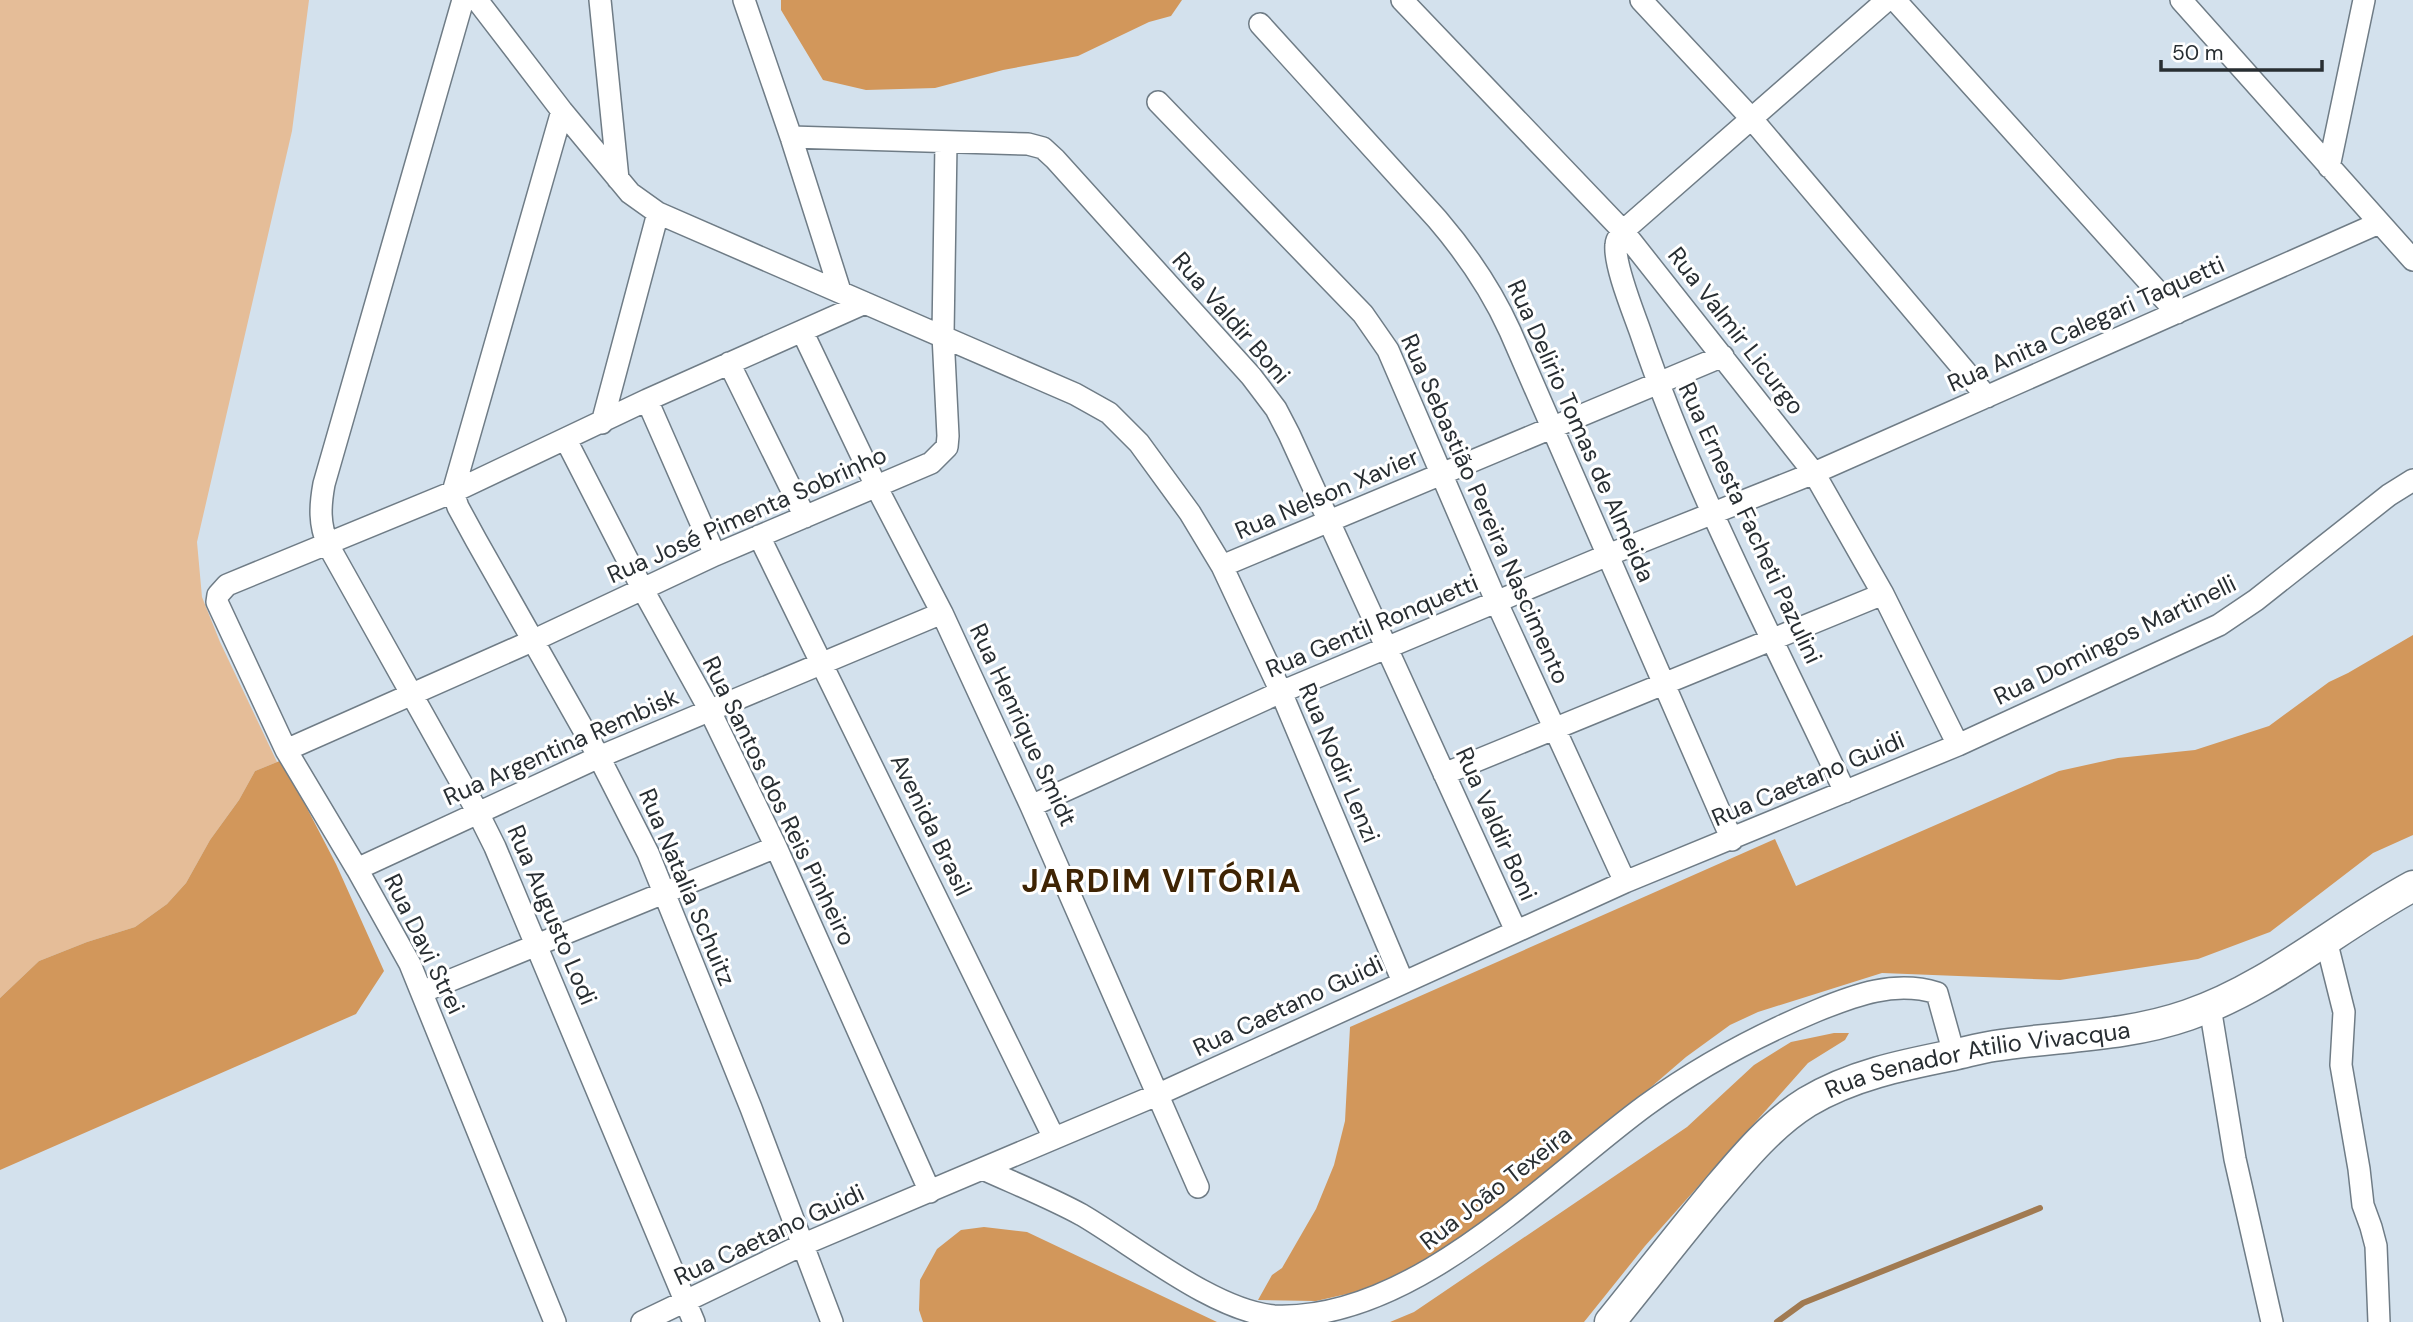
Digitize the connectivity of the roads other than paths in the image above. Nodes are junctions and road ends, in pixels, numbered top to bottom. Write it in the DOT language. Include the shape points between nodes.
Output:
graph roads {
  1 [pos="463,0"];
  2 [pos="477,0"];
  3 [pos="600,0"];
  4 [pos="744,0"];
  5 [pos="1402,0"];
  6 [pos="1641,0"];
  7 [pos="1887,0"];
  8 [pos="1895,0"];
  9 [pos="2181,0"];
  10 [pos="2364,0"];
  11 [pos="1260,24"];
  12 [pos="1158,102"];
  13 [pos="562,111"];
  14 [pos="1751,118"];
  15 [pos="791,137"];
  16 [pos="946,143"];
  17 [pos="2329,167"];
  18 [pos="618,179"];
  19 [pos="658,213"];
  20 [pos="2379,223"];
  21 [pos="1623,231"];
  22 [pos="2413,260"];
  23 [pos="840,291"];
  24 [pos="865,303"];
  25 [pos="2177,313"];
  26 [pos="802,331"];
  27 [pos="943,335"];
  28 [pos="1723,356"];
  29 [pos="729,363"];
  30 [pos="1658,384"];
  31 [pos="1987,397"];
  32 [pos="647,400"];
  33 [pos="602,423"];
  34 [pos="1552,427"];
  35 [pos="566,440"];
  36 [pos="1814,473"];
  37 [pos="1441,474"];
  38 [pos="2413,480"];
  39 [pos="877,488"];
  40 [pos="453,492"];
  41 [pos="1711,513"];
  42 [pos="805,517"];
  43 [pos="1329,521"];
  44 [pos="759,536"];
  45 [pos="328,545"];
  46 [pos="715,555"];
  47 [pos="1608,555"];
  48 [pos="1222,566"];
  49 [pos="642,588"];
  50 [pos="1883,594"];
  51 [pos="1497,603"];
  52 [pos="943,613"];
  53 [pos="1773,638"];
  54 [pos="532,640"];
  55 [pos="1388,649"];
  56 [pos="823,664"];
  57 [pos="1663,683"];
  58 [pos="1281,692"];
  59 [pos="411,695"];
  60 [pos="709,709"];
  61 [pos="1554,728"];
  62 [pos="1958,746"];
  63 [pos="286,750"];
  64 [pos="599,757"];
  65 [pos="1444,774"];
  66 [pos="1845,792"];
  67 [pos="1031,806"];
  68 [pos="477,811"];
  69 [pos="1732,840"];
  70 [pos="776,847"];
  71 [pos="357,869"];
  72 [pos="1625,882"];
  73 [pos="2413,886"];
  74 [pos="664,892"];
  75 [pos="1516,931"];
  76 [pos="2326,940"];
  77 [pos="537,944"];
  78 [pos="1403,982"];
  79 [pos="422,992"];
  80 [pos="2210,1007"];
  81 [pos="1954,1055"];
  82 [pos="1159,1094"];
  83 [pos="1054,1138"];
  84 [pos="983,1169"];
  85 [pos="1198,1187"];
  86 [pos="930,1192"];
  87 [pos="802,1245"];
  88 [pos="690,1312"];
  89 [pos="555,1322"];
  90 [pos="642,1322"];
  91 [pos="832,1322"];
  92 [pos="1609,1322"];
  93 [pos="2272,1322"];
  94 [pos="2379,1322"];
  1 -- 45 [label="street, Rua Augusto Lodi" via="324,484 321,525"];
  2 -- 13 [label="street, Rua Nodir Lenzi"];
  3 -- 18 [label="street"];
  4 -- 15 [label="street"];
  5 -- 21 [label="street, Rua Valmir Licurgo"];
  6 -- 14 [label="street"];
  7 -- 14 [label="street"];
  8 -- 25 [label="street"];
  9 -- 17 [label="street"];
  10 -- 17 [label="street"];
  11 -- 34 [label="street, Rua Delirio Tomas de Almeida" via="1462,248 1498,304"];
  12 -- 37 [label="street, Rua Sebastião Pereira Nascimento" via="1372,326 1399,372"];
  13 -- 18 [label="street, Rua Nodir Lenzi"];
  13 -- 40 [label="street"];
  14 -- 21 [label="street"];
  14 -- 31 [label="street"];
  15 -- 16 [label="street, Rua Valdir Boni"];
  15 -- 23 [label="street"];
  16 -- 27 [label="street, Rua José Pimenta Sobrinho"];
  16 -- 43 [label="street, Rua Valdir Boni" via="1028,144 1043,148 1055,159 1266,394"];
  17 -- 20 [label="street"];
  18 -- 19 [label="street, Rua Nodir Lenzi"];
  19 -- 23 [label="street, Rua Nodir Lenzi"];
  19 -- 33 [label="street"];
  20 -- 22 [label="street"];
  20 -- 25 [label="street, Rua Anita Calegari Taquetti"];
  21 -- 28 [label="street, Rua Valmir Licurgo"];
  21 -- 30 [label="street, Rua Ernesta Facheti Pazulini" via="1616,243 1617,258"];
  23 -- 24 [label="street, Rua Nodir Lenzi"];
  24 -- 26 [label="street"];
  24 -- 27 [label="street, Rua Nodir Lenzi"];
  25 -- 31 [label="street, Rua Anita Calegari Taquetti"];
  26 -- 29 [label="street"];
  26 -- 39 [label="street, Rua Henrique Smidt"];
  27 -- 39 [label="street, Rua José Pimenta Sobrinho" via="947,447 931,463"];
  27 -- 48 [label="street, Rua Nodir Lenzi" via="1109,413 1139,443"];
  28 -- 30 [label="street, Rua Nelson Xavier"];
  28 -- 36 [label="street, Rua Valmir Licurgo"];
  29 -- 32 [label="street"];
  29 -- 42 [label="street"];
  30 -- 34 [label="street, Rua Nelson Xavier"];
  30 -- 41 [label="street, Rua Ernesta Facheti Pazulini"];
  31 -- 36 [label="street, Rua Anita Calegari Taquetti"];
  32 -- 33 [label="street"];
  32 -- 46 [label="street"];
  33 -- 35 [label="street"];
  34 -- 37 [label="street, Rua Nelson Xavier"];
  34 -- 47 [label="street, Rua Delirio Tomas de Almeida"];
  35 -- 40 [label="street"];
  35 -- 49 [label="street, Rua Santos dos Reis Pinheiro"];
  36 -- 41 [label="street, Rua Gentil Ronquetti"];
  36 -- 50 [label="street, Rua Valmir Licurgo"];
  37 -- 43 [label="street, Rua Nelson Xavier"];
  37 -- 51 [label="street, Rua Sebastião Pereira Nascimento"];
  38 -- 62 [label="street, Rua Domingos Martinelli" via="2236,615"];
  39 -- 42 [label="street, Rua José Pimenta Sobrinho"];
  39 -- 52 [label="street, Rua Henrique Smidt"];
  40 -- 45 [label="street"];
  40 -- 54 [label="street, Rua Natalia Schuitz"];
  41 -- 47 [label="street, Rua Gentil Ronquetti"];
  41 -- 53 [label="street, Rua Ernesta Facheti Pazulini"];
  42 -- 44 [label="street, Rua José Pimenta Sobrinho"];
  43 -- 48 [label="street, Rua Nelson Xavier"];
  43 -- 55 [label="street, Rua Valdir Boni"];
  44 -- 46 [label="street, Rua José Pimenta Sobrinho"];
  44 -- 56 [label="street, Avenida Brasil"];
  45 -- 59 [label="street, Rua Augusto Lodi"];
  45 -- 63 [label="street, Rua Davi Strei" via="227,585 218,595 217,602"];
  46 -- 49 [label="street, Rua José Pimenta Sobrinho"];
  47 -- 51 [label="street, Rua Gentil Ronquetti"];
  47 -- 57 [label="street, Rua Delirio Tomas de Almeida"];
  48 -- 58 [label="street, Rua Nodir Lenzi"];
  49 -- 54 [label="street, Rua José Pimenta Sobrinho"];
  49 -- 60 [label="street, Rua Santos dos Reis Pinheiro"];
  50 -- 53 [label="street"];
  50 -- 62 [label="street, Rua Valmir Licurgo"];
  51 -- 55 [label="street, Rua Gentil Ronquetti"];
  51 -- 61 [label="street, Rua Sebastião Pereira Nascimento"];
  52 -- 56 [label="street, Rua Argentina Rembisk"];
  52 -- 67 [label="street, Rua Henrique Smidt"];
  53 -- 57 [label="street"];
  53 -- 66 [label="street, Rua Ernesta Facheti Pazulini"];
  54 -- 59 [label="street, Rua José Pimenta Sobrinho"];
  54 -- 64 [label="street, Rua Natalia Schuitz"];
  55 -- 58 [label="street, Rua Gentil Ronquetti"];
  55 -- 65 [label="street, Rua Valdir Boni"];
  56 -- 60 [label="street, Rua Argentina Rembisk"];
  56 -- 83 [label="street, Avenida Brasil"];
  57 -- 61 [label="street"];
  57 -- 69 [label="street, Rua Delirio Tomas de Almeida"];
  58 -- 67 [label="street, Rua Gentil Ronquetti"];
  58 -- 78 [label="street, Rua Nodir Lenzi"];
  59 -- 63 [label="street, Rua José Pimenta Sobrinho"];
  59 -- 68 [label="street, Rua Augusto Lodi"];
  60 -- 64 [label="street, Rua Argentina Rembisk"];
  60 -- 70 [label="street, Rua Santos dos Reis Pinheiro"];
  61 -- 65 [label="street"];
  61 -- 72 [label="street, Rua Sebastião Pereira Nascimento"];
  62 -- 66 [label="street, Rua Caetano Guidi"];
  63 -- 71 [label="street, Rua Davi Strei"];
  64 -- 68 [label="street, Rua Argentina Rembisk"];
  64 -- 74 [label="street, Rua Natalia Schuitz"];
  65 -- 75 [label="street, Rua Valdir Boni"];
  66 -- 69 [label="street, Rua Caetano Guidi"];
  67 -- 82 [label="street, Rua Henrique Smidt"];
  68 -- 71 [label="street, Rua Argentina Rembisk"];
  68 -- 77 [label="street, Rua Augusto Lodi"];
  69 -- 72 [label="street, Rua Caetano Guidi"];
  70 -- 74 [label="street"];
  70 -- 86 [label="street, Rua Santos dos Reis Pinheiro"];
  71 -- 79 [label="street, Rua Davi Strei"];
  72 -- 75 [label="street, Rua Caetano Guidi"];
  73 -- 76 [label="street, Rua Senador Atilio Vivacqua"];
  74 -- 77 [label="street"];
  74 -- 87 [label="street, Rua Natalia Schuitz"];
  75 -- 78 [label="street, Rua Caetano Guidi"];
  76 -- 80 [label="street, Rua Senador Atilio Vivacqua"];
  76 -- 94 [label="street" via="2344,1012 2341,1065 2362,1206 2374,1237"];
  77 -- 79 [label="street"];
  77 -- 88 [label="street, Rua Augusto Lodi"];
  78 -- 82 [label="street, Rua Caetano Guidi"];
  79 -- 89 [label="street, Rua Davi Strei"];
  80 -- 81 [label="street, Rua Senador Atilio Vivacqua" via="2113,1033 1993,1046"];
  80 -- 93 [label="street" via="2235,1159"];
  81 -- 84 [label="street, Rua João Texeira" via="1937,993 1903,987 1838,1002 1734,1049 1647,1105 1481,1239 1421,1278 1343,1310 1297,1318 1256,1314 1228,1303 1080,1214"];
  81 -- 92 [label="street, Rua Senador Atilio Vivacqua" via="1864,1076 1830,1089 1778,1124 1747,1154"];
  82 -- 83 [label="street, Rua Caetano Guidi"];
  82 -- 85 [label="street, Rua Henrique Smidt"];
  83 -- 84 [label="street, Rua Caetano Guidi"];
  84 -- 86 [label="street, Rua Caetano Guidi"];
  86 -- 87 [label="street, Rua Caetano Guidi"];
  87 -- 88 [label="street, Rua Caetano Guidi"];
  87 -- 91 [label="street, Rua Natalia Schuitz"];
  88 -- 90 [label="street, Rua Caetano Guidi"];
}
